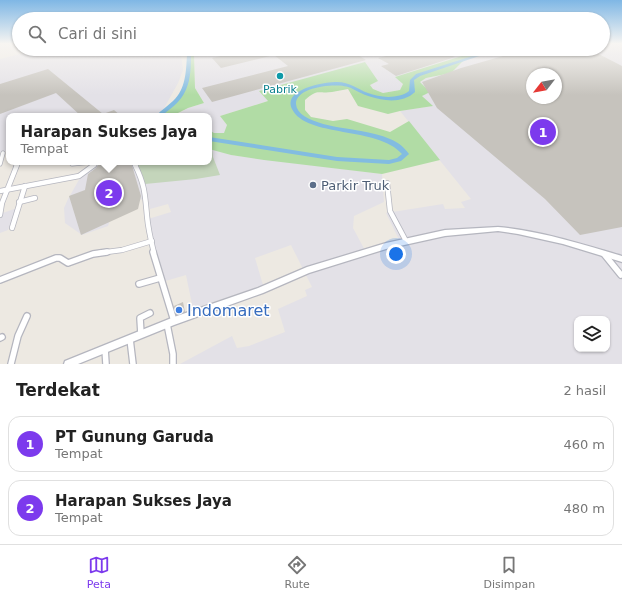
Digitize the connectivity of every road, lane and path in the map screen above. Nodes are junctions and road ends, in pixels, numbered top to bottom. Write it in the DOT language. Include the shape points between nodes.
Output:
graph roads {
  1 [pos="3,153"];
  2 [pos="0,164"];
  3 [pos="17,165"];
  4 [pos="93,165"];
  5 [pos="136,165"];
  6 [pos="387,183"];
  7 [pos="25,186"];
  8 [pos="7,190"];
  9 [pos="0,191"];
  10 [pos="35,198"];
  11 [pos="19,202"];
  12 [pos="0,215"];
  13 [pos="12,228"];
  14 [pos="152,241"];
  15 [pos="406,241"];
  16 [pos="604,254"];
  17 [pos="622,259"];
  18 [pos="621,275"];
  19 [pos="160,278"];
  20 [pos="0,280"];
  21 [pos="139,284"];
  22 [pos="150,313"];
  23 [pos="27,316"];
  24 [pos="170,323"];
  25 [pos="141,334"];
  26 [pos="130,339"];
  27 [pos="105,349"];
  28 [pos="11,364"];
  29 [pos="68,364"];
  30 [pos="106,364"];
  31 [pos="133,364"];
  32 [pos="173,364"];
  1 -- 2 [label="street"];
  3 -- 8 [label="street"];
  4 -- 7 [label="street" via="79,176"];
  5 -- 14 [label="street" via="143,180"];
  6 -- 15 [label="street" via="390,211"];
  7 -- 8 [label="street"];
  7 -- 11 [label="street"];
  8 -- 9 [label="street"];
  8 -- 12 [label="street"];
  10 -- 11 [label="street"];
  11 -- 13 [label="street"];
  14 -- 19 [label="street"];
  14 -- 20 [label="street" via="122,250 93,254 68,263 56,258"];
  15 -- 16 [label="street" via="445,233 498,229 518,231"];
  15 -- 24 [label="street" via="307,270 260,292"];
  16 -- 17 [label="street"];
  16 -- 18 [label="street"];
  19 -- 21 [label="street"];
  19 -- 24 [label="street"];
  22 -- 25 [label="street" via="140,318"];
  23 -- 28 [label="street" via="18,336"];
  24 -- 25 [label="street"];
  24 -- 32 [label="street"];
  25 -- 26 [label="street"];
  26 -- 27 [label="street"];
  26 -- 31 [label="street"];
  27 -- 29 [label="street"];
  27 -- 30 [label="street"];
}
